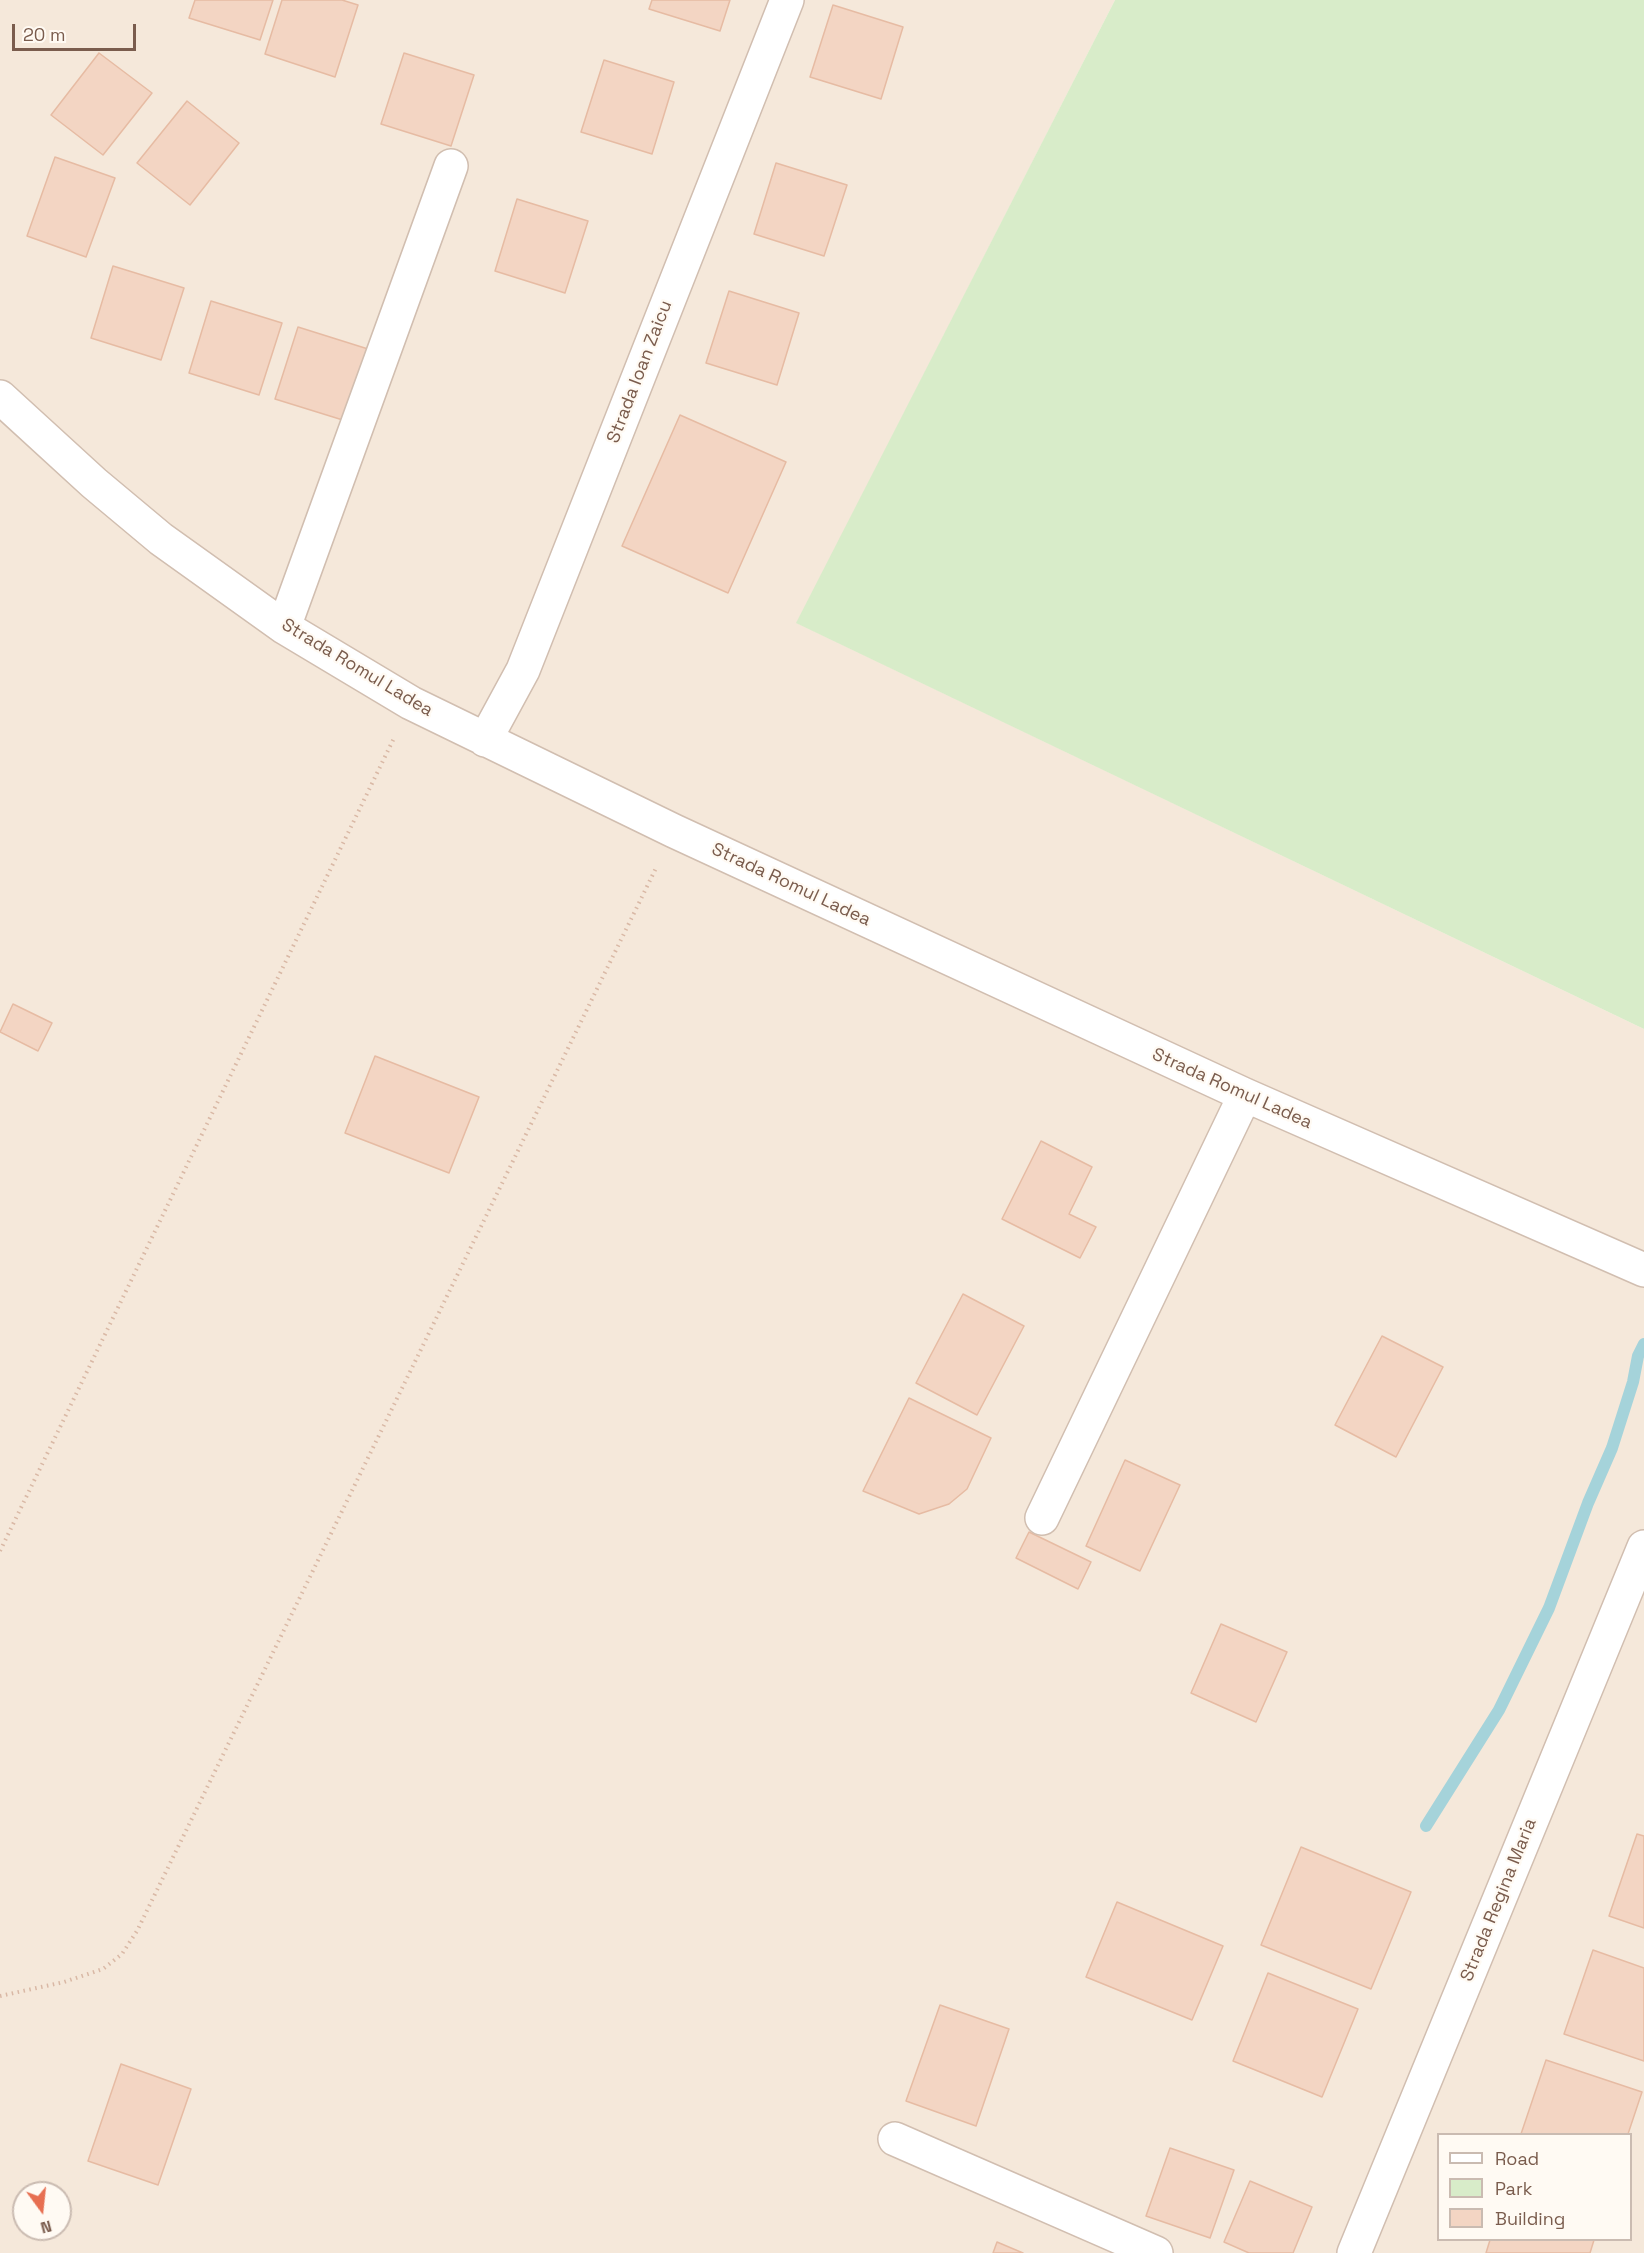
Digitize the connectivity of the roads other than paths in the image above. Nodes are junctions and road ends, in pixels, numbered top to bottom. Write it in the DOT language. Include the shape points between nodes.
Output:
graph roads {
  1 [pos="787,0"];
  2 [pos="451,166"];
  3 [pos="0,397"];
  4 [pos="284,627"];
  5 [pos="485,740"];
  6 [pos="1245,1095"];
  7 [pos="1644,1270"];
  8 [pos="1042,1518"];
  9 [pos="1644,1547"];
  10 [pos="895,2139"];
  11 [pos="1156,2253"];
  12 [pos="1354,2253"];
  1 -- 5 [label="street, Strada Ioan Zaicu" via="523,670"];
  2 -- 4 [label="street"];
  3 -- 4 [label="street, Strada Romul Ladea" via="161,539"];
  4 -- 5 [label="street, Strada Romul Ladea" via="411,703"];
  5 -- 6 [label="street, Strada Romul Ladea"];
  6 -- 7 [label="street, Strada Romul Ladea"];
  6 -- 8 [label="street"];
  9 -- 12 [label="street, Strada Regina Maria"];
  10 -- 11 [label="street"];
}
